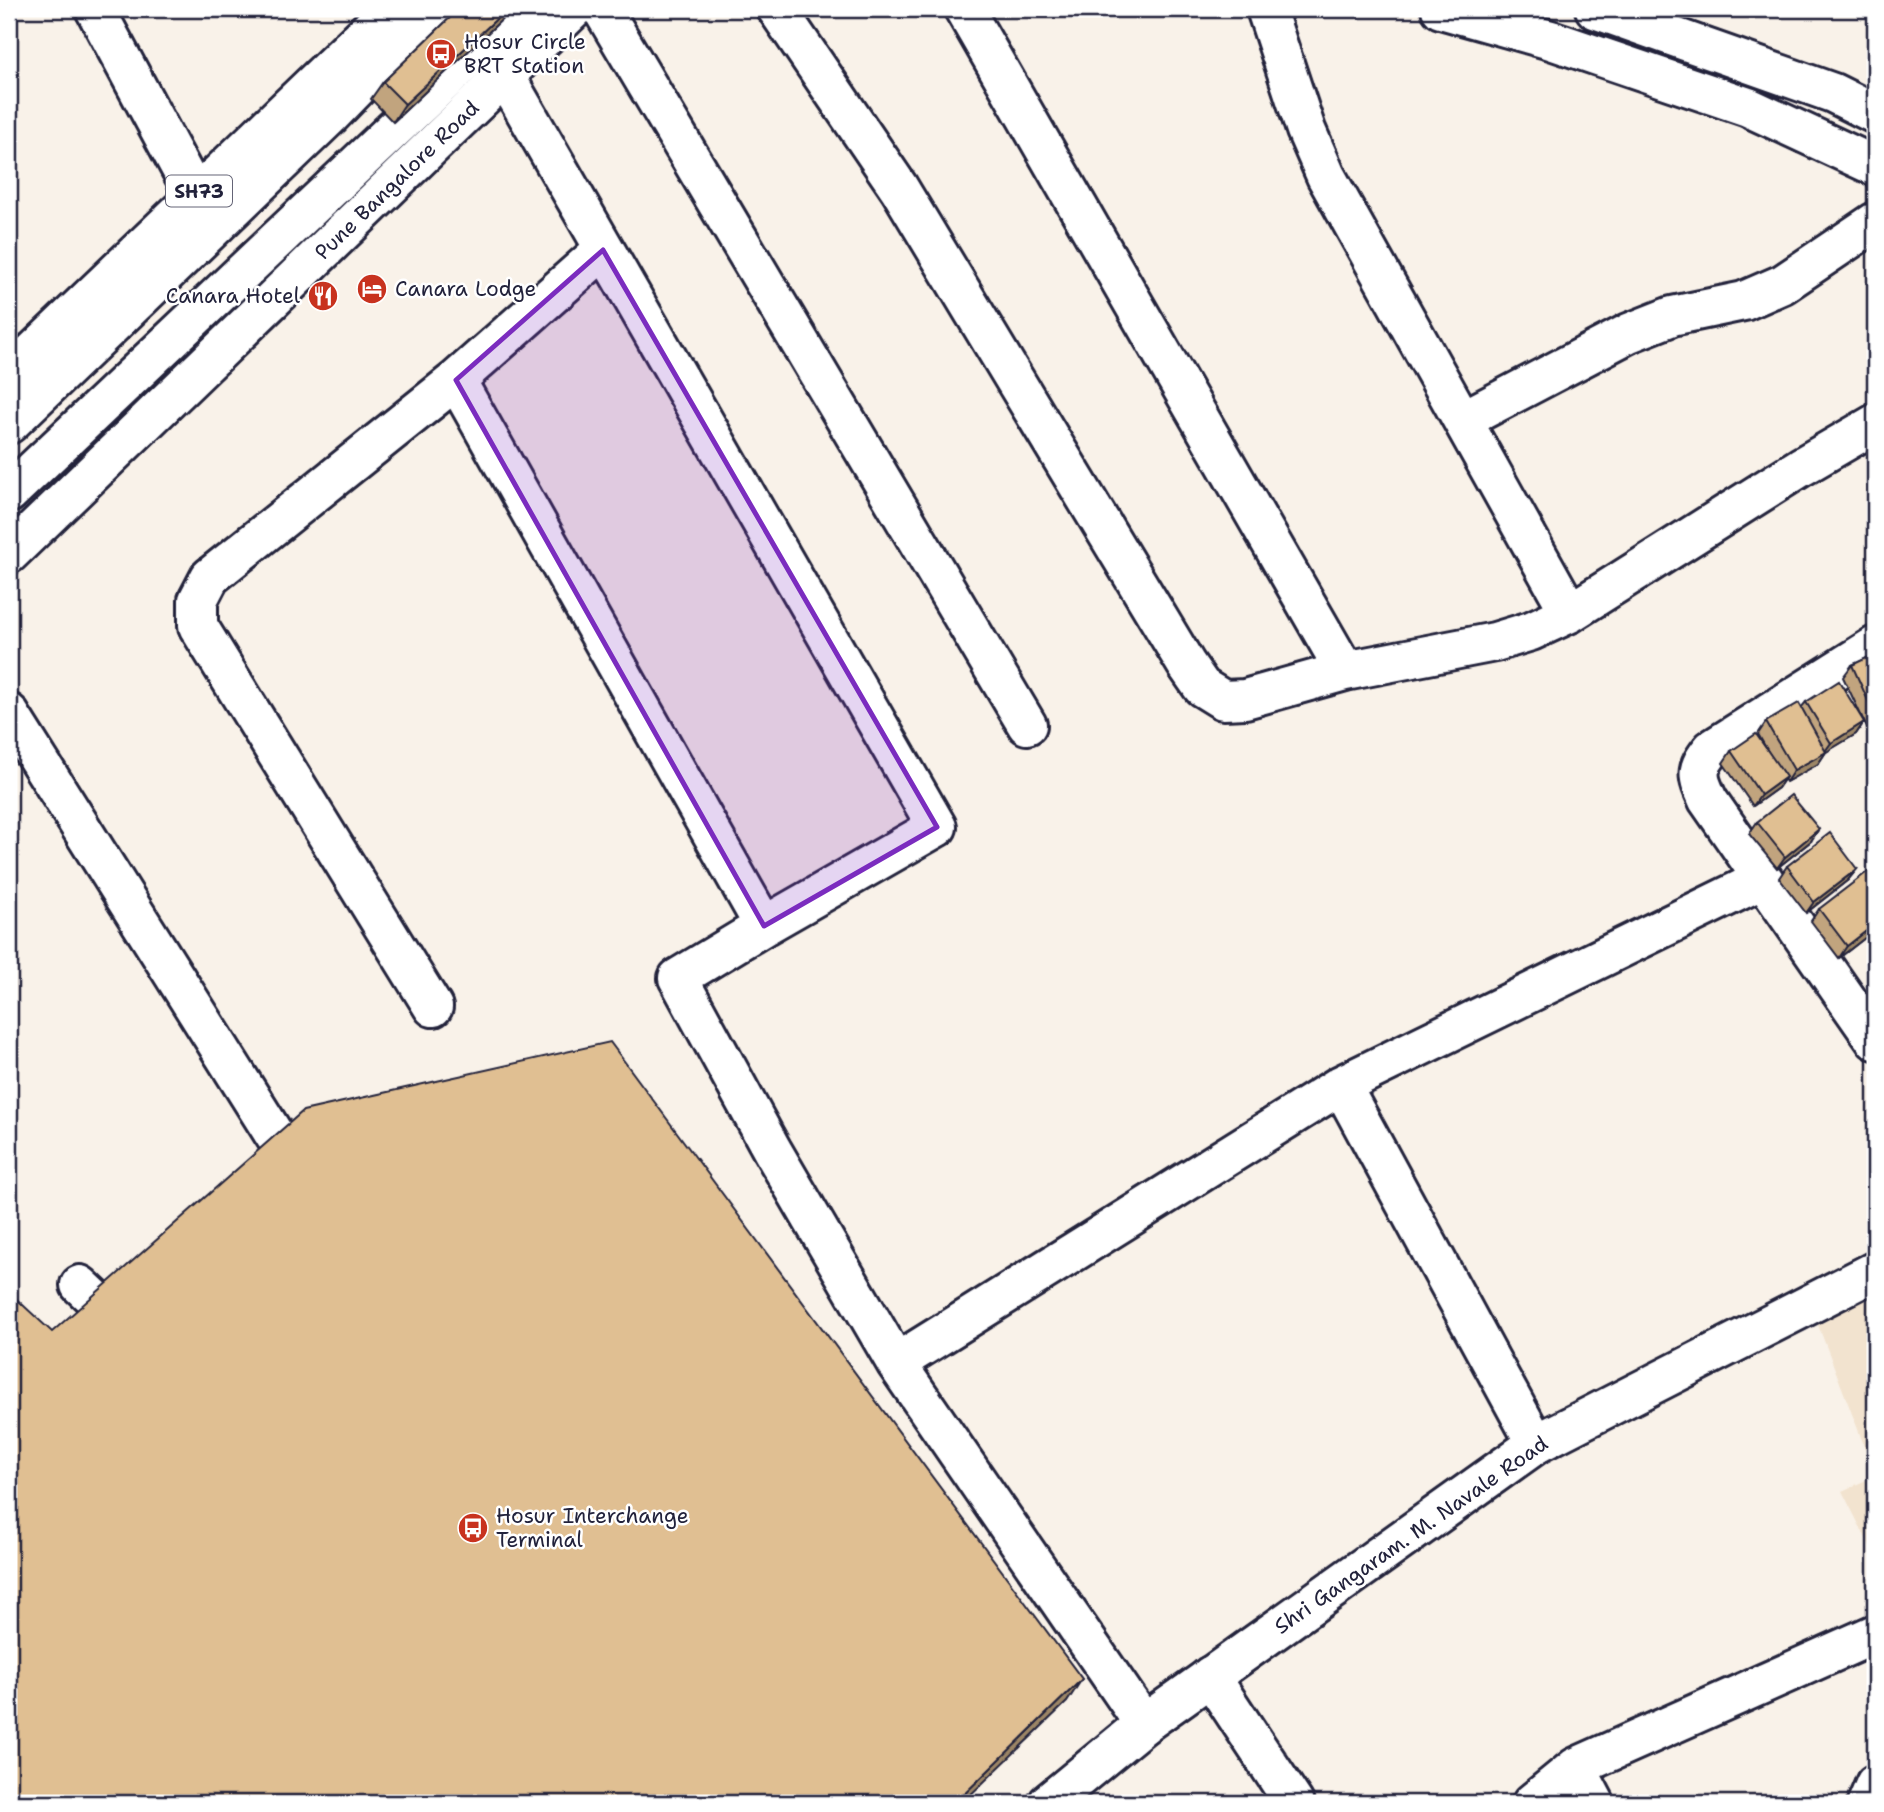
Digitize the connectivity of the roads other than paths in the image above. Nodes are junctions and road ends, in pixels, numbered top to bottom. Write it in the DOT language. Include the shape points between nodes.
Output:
graph roads {
  1 [pos="95,9"];
  2 [pos="391,9"];
  3 [pos="434,9"];
  4 [pos="521,9"];
  5 [pos="574,9"];
  6 [pos="602,9"];
  7 [pos="777,9"];
  8 [pos="964,9"];
  9 [pos="1266,9"];
  10 [pos="1441,9"];
  11 [pos="1595,9"];
  12 [pos="505,76"];
  13 [pos="1875,114"];
  14 [pos="1875,166"];
  15 [pos="195,195"];
  16 [pos="1875,222"];
  17 [pos="603,250"];
  18 [pos="9,375"];
  19 [pos="456,380"];
  20 [pos="1463,420"];
  21 [pos="9,424"];
  22 [pos="1875,424"];
  23 [pos="9,493"];
  24 [pos="9,554"];
  25 [pos="1570,613"];
  26 [pos="1875,646"];
  27 [pos="1345,671"];
  28 [pos="9,713"];
  29 [pos="1027,725"];
  30 [pos="1763,879"];
  31 [pos="764,926"];
  32 [pos="433,1007"];
  33 [pos="1875,1040"];
  34 [pos="1341,1085"];
  35 [pos="306,1212"];
  36 [pos="1875,1271"];
  37 [pos="80,1285"];
  38 [pos="153,1352"];
  39 [pos="896,1363"];
  40 [pos="1536,1444"];
  41 [pos="1875,1634"];
  42 [pos="1210,1676"];
  43 [pos="1144,1724"];
  44 [pos="1576,1767"];
  45 [pos="1875,1784"];
  46 [pos="1048,1803"];
  47 [pos="1294,1803"];
  48 [pos="1532,1803"];
  49 [pos="1595,1803"];
  50 [pos="1867,1803"];
  1 -- 15 [label="street"];
  2 -- 15 [label="street, SH73"];
  3 -- 21 [label="street" via="330,117"];
  4 -- 23 [label="street"];
  5 -- 12 [label="street, Pune Bangalore Road"];
  6 -- 29 [label="street"];
  7 -- 27 [label="street" via="899,188 1202,687 1223,700 1245,699"];
  8 -- 27 [label="street"];
  9 -- 20 [label="street" via="1326,176"];
  10 -- 14 [label="street" via="1551,40 1748,107"];
  11 -- 13 [label="street" via="1832,93"];
  12 -- 17 [label="street"];
  12 -- 24 [label="street, Pune Bangalore Road"];
  15 -- 18 [label="street, SH73"];
  16 -- 20 [label="street" via="1783,284 1744,301 1672,316 1629,333"];
  17 -- 19 [label="street"];
  17 -- 31 [label="street" via="937,827"];
  19 -- 31 [label="street"];
  19 -- 32 [label="street" via="210,577 198,600 198,626"];
  20 -- 25 [label="street"];
  22 -- 25 [label="street"];
  25 -- 27 [label="street" via="1495,642"];
  26 -- 30 [label="street" via="1712,749 1700,764 1699,780 1708,800"];
  28 -- 35 [label="street" via="317,1203"];
  30 -- 33 [label="street"];
  30 -- 34 [label="street"];
  31 -- 39 [label="street" via="678,978"];
  34 -- 39 [label="street"];
  34 -- 40 [label="street"];
  36 -- 40 [label="street, Shri Gangaram. M. Navale Road"];
  37 -- 38 [label="street"];
  39 -- 43 [label="street"];
  40 -- 42 [label="street, Shri Gangaram. M. Navale Road"];
  41 -- 44 [label="street"];
  42 -- 43 [label="street, Shri Gangaram. M. Navale Road"];
  42 -- 47 [label="street"];
  43 -- 46 [label="street, Shri Gangaram. M. Navale Road"];
  44 -- 48 [label="street"];
  44 -- 49 [label="street"];
  45 -- 50 [label="street"];
}
